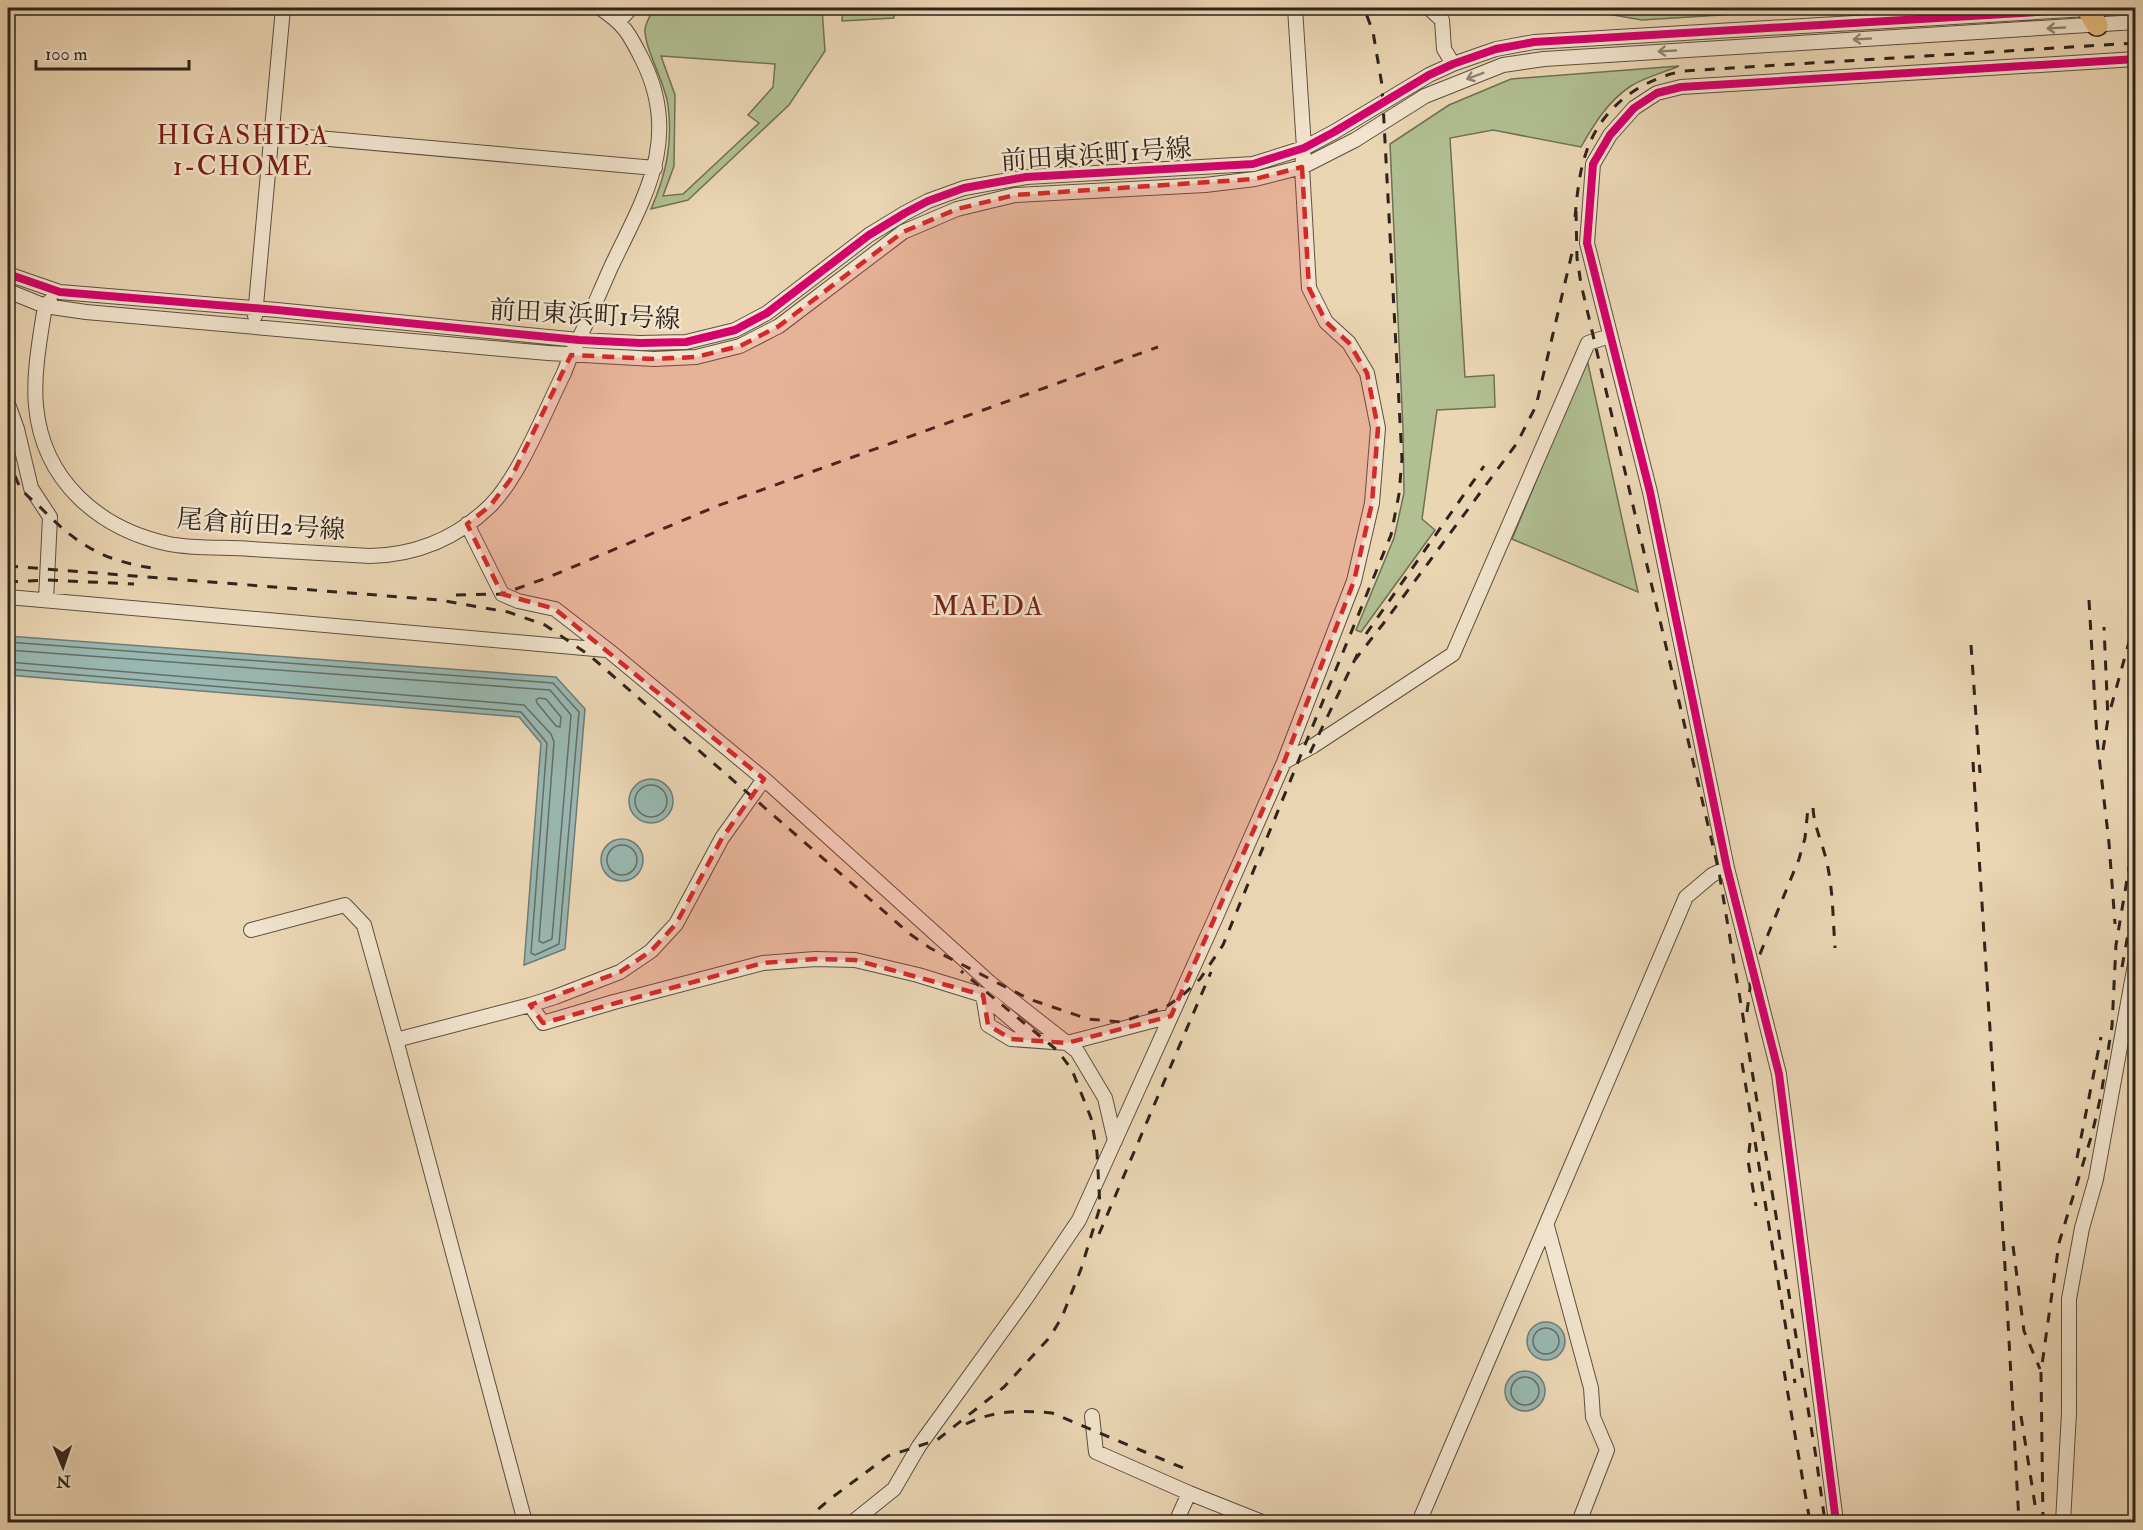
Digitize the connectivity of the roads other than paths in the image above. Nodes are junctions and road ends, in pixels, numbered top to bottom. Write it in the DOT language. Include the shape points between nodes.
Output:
graph roads {
  1 [pos="283,8"];
  2 [pos="600,8"];
  3 [pos="631,8"];
  4 [pos="1295,8"];
  5 [pos="1429,8"];
  6 [pos="2136,8"];
  7 [pos="2096,12"];
  8 [pos="1442,14"];
  9 [pos="619,21"];
  10 [pos="2136,22"];
  11 [pos="2136,59"];
  12 [pos="1453,64"];
  13 [pos="273,134"];
  14 [pos="1304,148"];
  15 [pos="1302,166"];
  16 [pos="656,168"];
  17 [pos="8,274"];
  18 [pos="8,291"];
  19 [pos="60,292"];
  20 [pos="45,306"];
  21 [pos="256,309"];
  22 [pos="255,327"];
  23 [pos="1610,336"];
  24 [pos="579,340"];
  25 [pos="571,355"];
  26 [pos="8,404"];
  27 [pos="12,430"];
  28 [pos="467,524"];
  29 [pos="8,597"];
  30 [pos="46,600"];
  31 [pos="608,650"];
  32 [pos="1284,762"];
  33 [pos="764,779"];
  34 [pos="1727,868"];
  35 [pos="251,930"];
  36 [pos="2136,959"];
  37 [pos="982,995"];
  38 [pos="530,1005"];
  39 [pos="1171,1016"];
  40 [pos="396,1040"];
  41 [pos="1036,1040"];
  42 [pos="1067,1043"];
  43 [pos="1115,1141"];
  44 [pos="1547,1226"];
  45 [pos="1092,1416"];
  46 [pos="1189,1493"];
  47 [pos="525,1522"];
  48 [pos="853,1522"];
  49 [pos="1176,1522"];
  50 [pos="1262,1522"];
  51 [pos="1419,1522"];
  52 [pos="1579,1522"];
  53 [pos="1836,1522"];
  54 [pos="2062,1522"];
  1 -- 13 [label="street"];
  2 -- 9 [label="street"];
  3 -- 9 [label="street"];
  4 -- 14 [label="street"];
  5 -- 8 [label="street"];
  6 -- 7 [label="street, 前田東浜町1号線"];
  7 -- 10 [label="street, 前田東浜町1号線"];
  7 -- 12 [label="street, 前田東浜町1号線" via="1534,42 1496,49"];
  7 -- 15 [label="street, 前田東浜町1号線, one-way" via="1503,65 1425,96 1355,140"];
  8 -- 12 [label="street" via="1444,49"];
  9 -- 16 [label="street, 尾倉前田2号線" via="651,77 658,103"];
  11 -- 23 [label="street" via="1682,87 1657,93 1634,108 1610,135 1593,164 1587,243"];
  12 -- 14 [label="street, 前田東浜町1号線"];
  13 -- 16 [label="street"];
  13 -- 21 [label="street"];
  14 -- 15 [label="street"];
  14 -- 24 [label="street, 前田東浜町1号線" via="1253,164 1026,177 964,188 928,201 869,235 767,313 735,330 686,342"];
  15 -- 25 [label="street, 前田東浜町1号線" via="1255,179 1015,195 957,208 903,232 779,326 740,346 696,357"];
  15 -- 32 [label="street" via="1309,288 1326,322 1349,343 1367,373 1378,428 1372,502 1354,581"];
  16 -- 24 [label="street, 尾倉前田2号線"];
  17 -- 19 [label="street, 前田東浜町1号線"];
  18 -- 20 [label="street, 前田東浜町1号線"];
  19 -- 20 [label="street"];
  19 -- 21 [label="street, 前田東浜町1号線"];
  20 -- 22 [label="street, 前田東浜町1号線"];
  20 -- 28 [label="street, 尾倉前田2号線" via="37,374 40,432 63,479 82,502 133,534 171,544 387,556 441,542"];
  21 -- 22 [label="street"];
  21 -- 24 [label="street, 前田東浜町1号線"];
  22 -- 25 [label="street, 前田東浜町1号線"];
  23 -- 32 [label="street" via="1588,343 1453,654"];
  23 -- 34 [label="street" via="1650,492"];
  24 -- 25 [label="street, 尾倉前田2号線"];
  25 -- 28 [label="street, 尾倉前田2号線" via="510,480 490,506"];
  26 -- 27 [label="street"];
  27 -- 30 [label="street" via="31,488 50,517"];
  28 -- 31 [label="street" via="502,594 555,609"];
  29 -- 30 [label="street"];
  30 -- 31 [label="street"];
  31 -- 33 [label="street"];
  32 -- 39 [label="street"];
  33 -- 38 [label="street" via="722,838 676,924 651,951 620,972"];
  33 -- 42 [label="street" via="980,974"];
  34 -- 44 [label="street" via="1686,897"];
  34 -- 53 [label="street" via="1779,1074"];
  35 -- 40 [label="street" via="345,905 364,925"];
  36 -- 54 [label="street" via="2096,1179 2069,1299 2069,1413"];
  37 -- 38 [label="street" via="855,960 815,958 763,963 543,1023"];
  37 -- 41 [label="street"];
  37 -- 41 [label="street" via="988,1025 1011,1039"];
  38 -- 40 [label="street"];
  39 -- 42 [label="street"];
  39 -- 43 [label="street"];
  40 -- 47 [label="street"];
  41 -- 42 [label="street"];
  42 -- 43 [label="street" via="1077,1051 1105,1098"];
  43 -- 48 [label="street" via="1078,1220 1024,1301 920,1446 894,1489"];
  44 -- 51 [label="street"];
  44 -- 52 [label="street" via="1591,1388 1593,1417 1608,1450"];
  45 -- 46 [label="street" via="1096,1452"];
  46 -- 49 [label="street"];
  46 -- 50 [label="street"];
}
